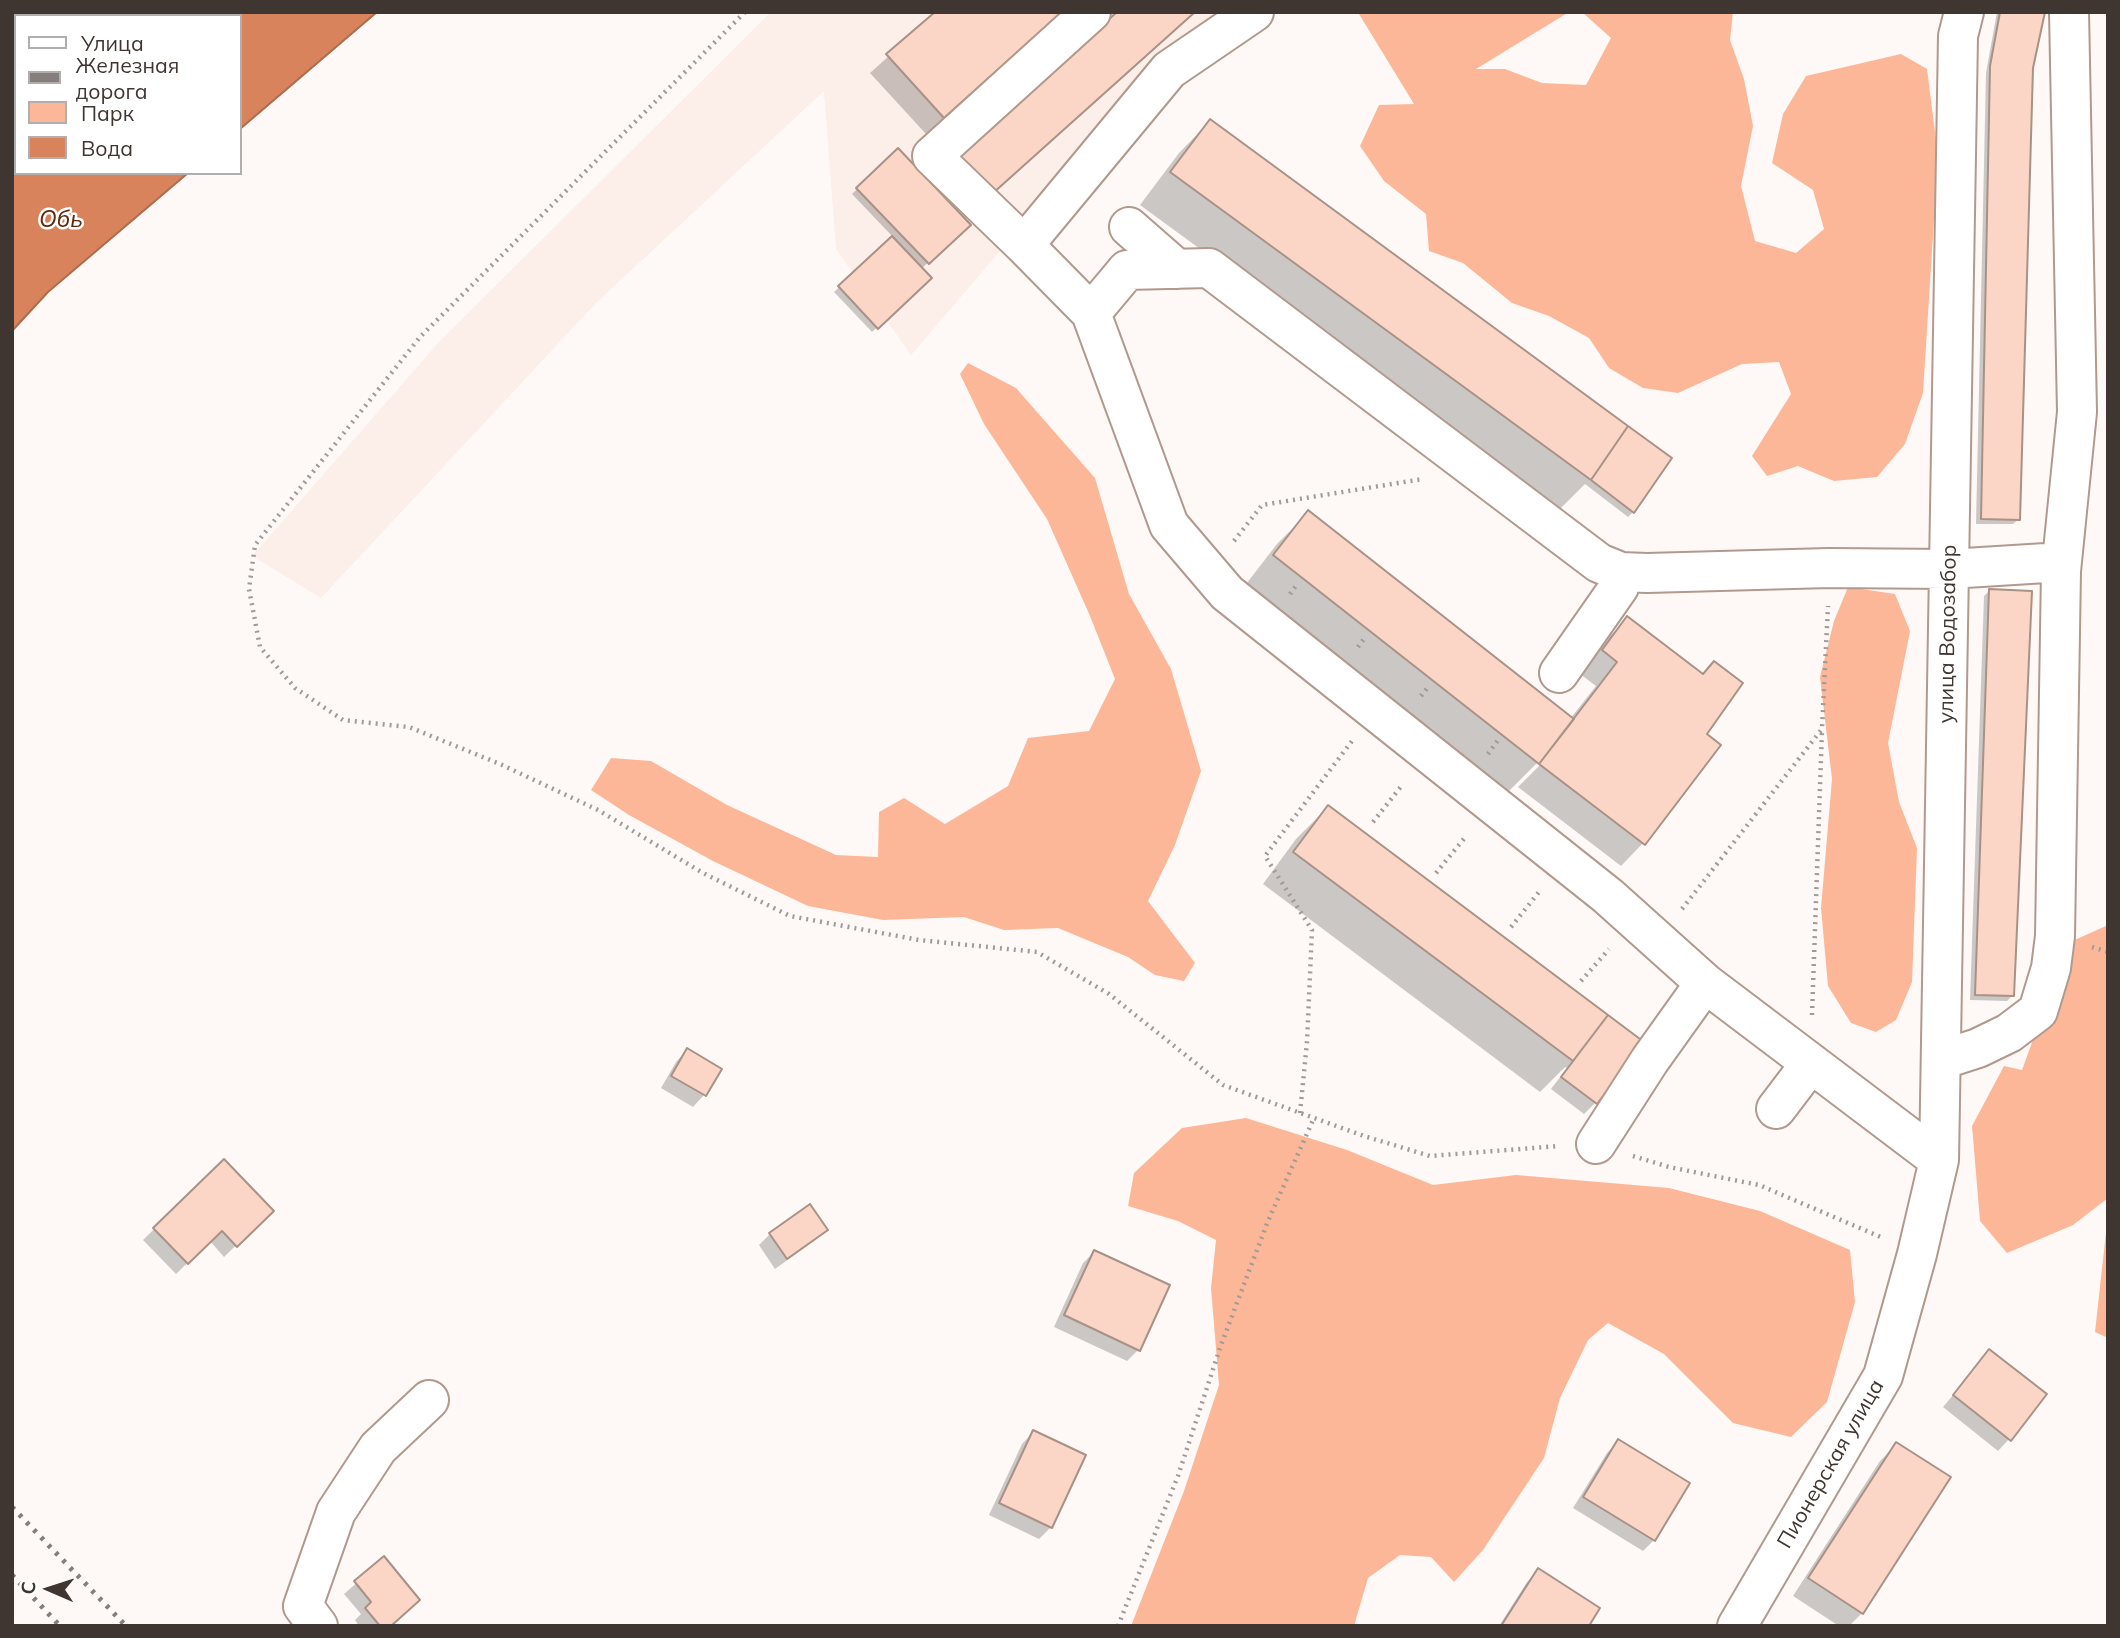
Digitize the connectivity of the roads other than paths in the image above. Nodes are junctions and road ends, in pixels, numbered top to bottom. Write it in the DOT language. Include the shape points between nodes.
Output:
graph roads {
  1 [pos="1091,12"];
  2 [pos="1254,12"];
  3 [pos="1964,12"];
  4 [pos="2068,12"];
  5 [pos="1129,227"];
  6 [pos="1024,245"];
  7 [pos="1177,269"];
  8 [pos="1091,313"];
  9 [pos="2062,562"];
  10 [pos="1949,569"];
  11 [pos="1621,572"];
  12 [pos="1559,673"];
  13 [pos="1705,983"];
  14 [pos="1941,1060"];
  15 [pos="1811,1063"];
  16 [pos="1776,1109"];
  17 [pos="1596,1144"];
  18 [pos="1939,1160"];
  19 [pos="1917,1254"];
  20 [pos="429,1400"];
  21 [pos="318,1626"];
  22 [pos="1737,1626"];
  1 -- 6 [label="street" via="932,156"];
  2 -- 6 [label="street" via="1169,70"];
  3 -- 10 [label="street, улица Водозабор" via="1958,36"];
  4 -- 9 [label="street" via="2077,412"];
  5 -- 7 [label="street"];
  6 -- 8 [label="street"];
  7 -- 8 [label="street" via="1127,270"];
  7 -- 11 [label="street" via="1209,268 1599,563"];
  8 -- 13 [label="street" via="1169,525 1227,593 1608,896"];
  9 -- 10 [label="street"];
  9 -- 14 [label="street" via="2051,968 2038,1011 1978,1048"];
  10 -- 11 [label="street"];
  10 -- 14 [label="street, улица Водозабор"];
  11 -- 12 [label="street" via="1619,587"];
  13 -- 15 [label="street"];
  13 -- 17 [label="street"];
  14 -- 18 [label="street, улица Водозабор"];
  15 -- 16 [label="street"];
  15 -- 18 [label="street"];
  18 -- 19 [label="street, улица Водозабор"];
  19 -- 22 [label="street, Пионерская улица" via="1883,1376"];
  20 -- 21 [label="street" via="378,1448 336,1512 303,1606"];
}
